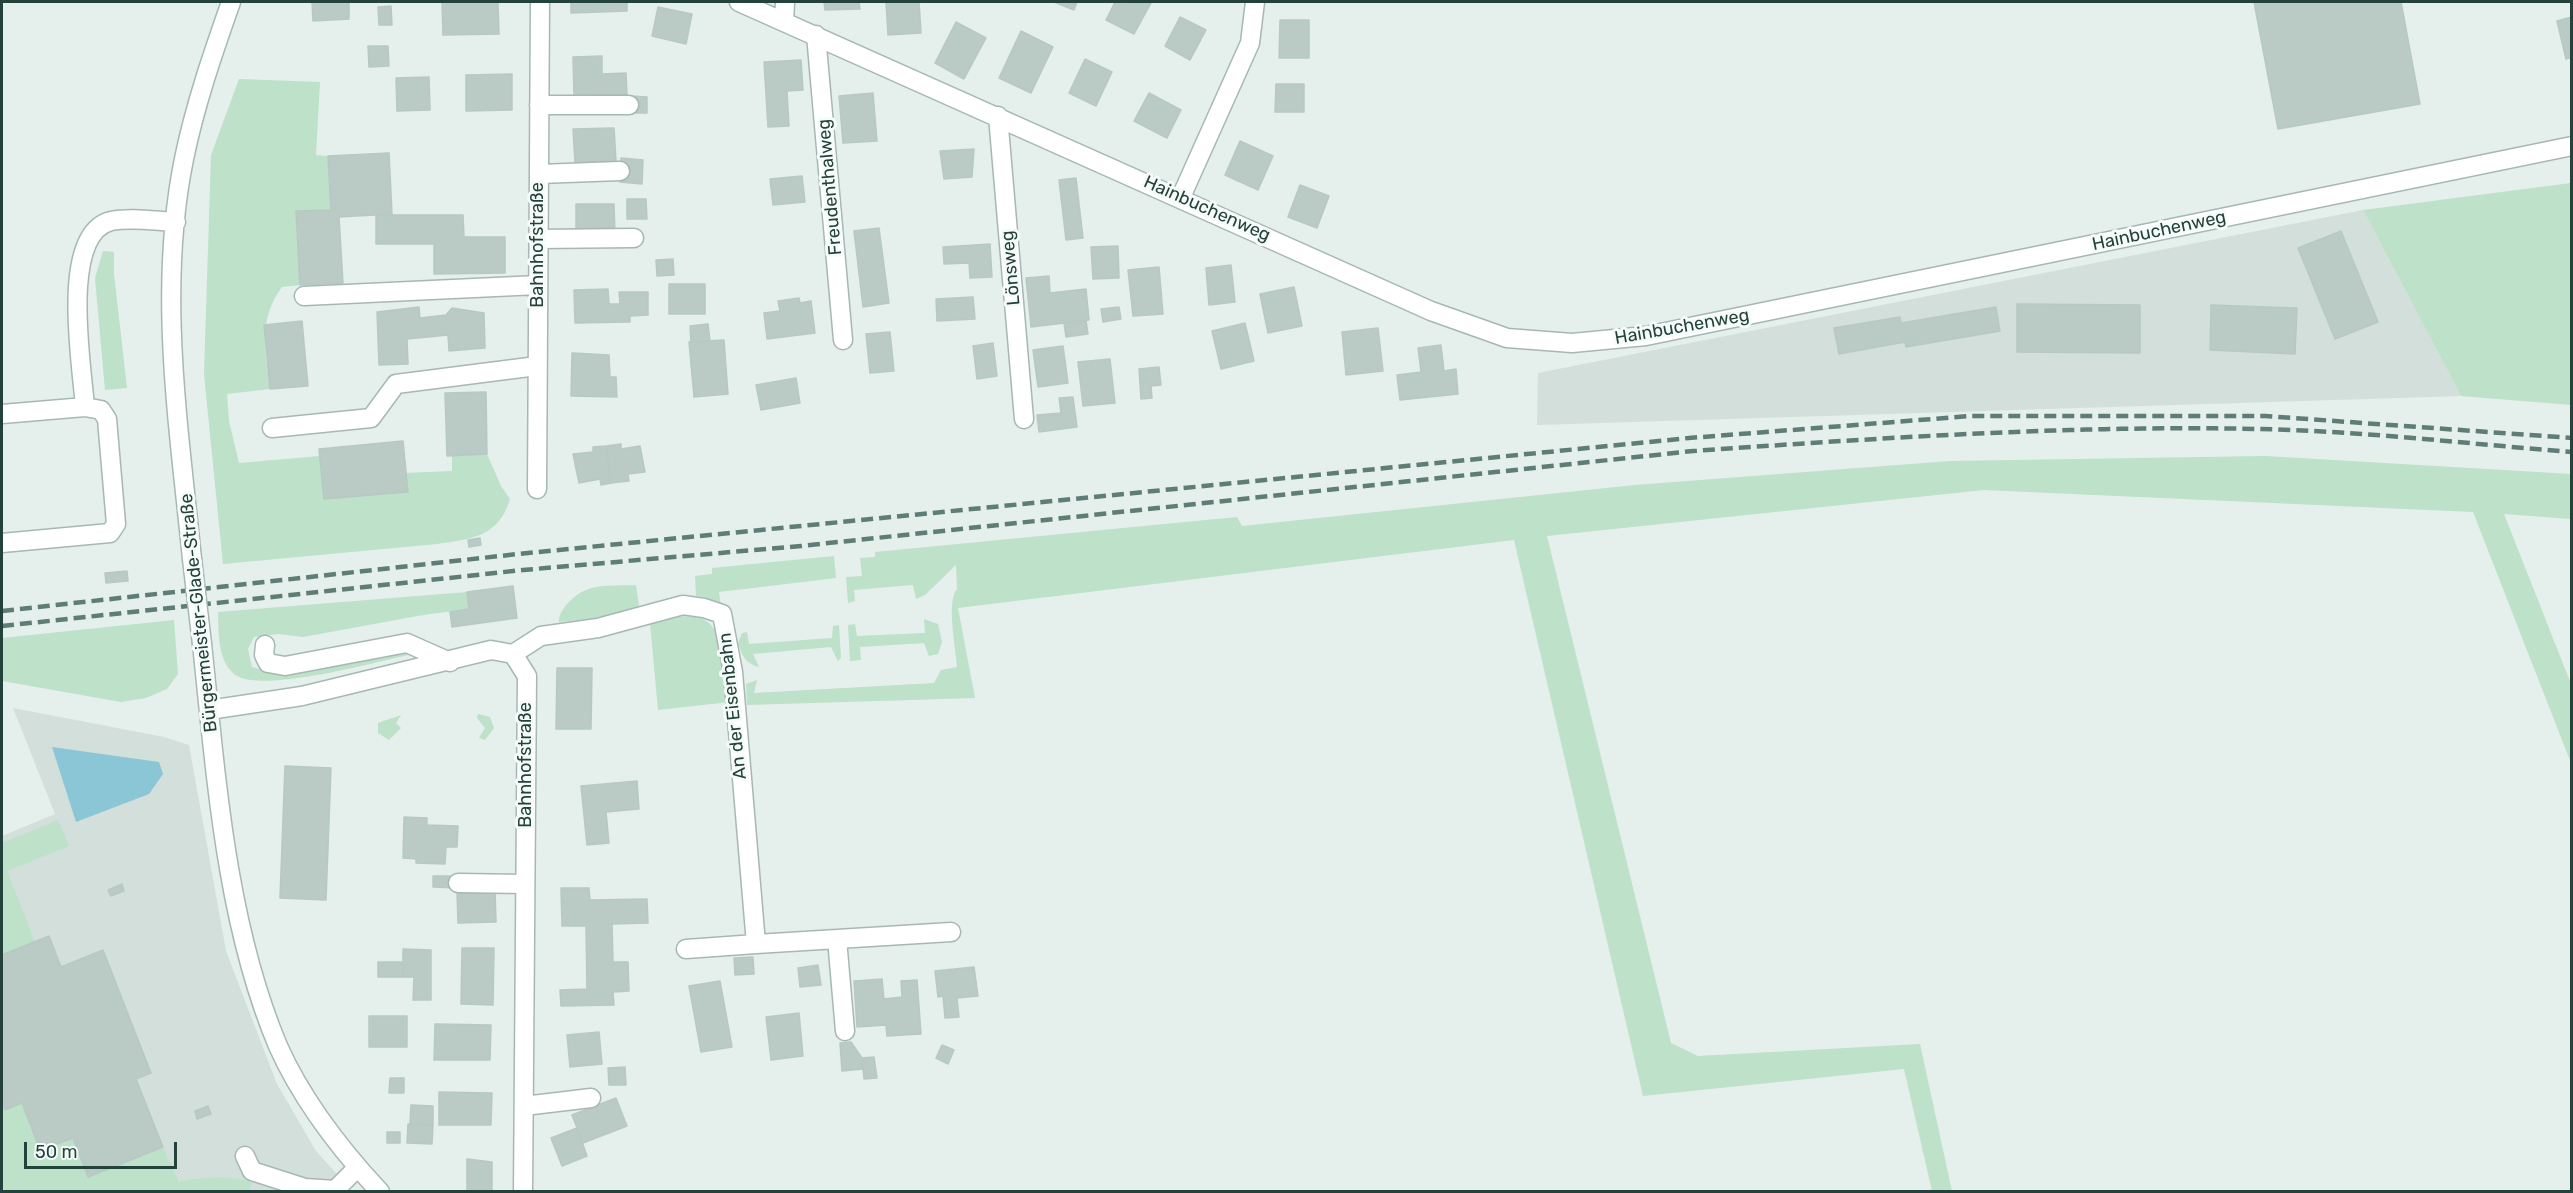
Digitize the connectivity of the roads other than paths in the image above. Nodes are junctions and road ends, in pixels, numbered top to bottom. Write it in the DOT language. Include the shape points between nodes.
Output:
graph roads {
  1 [pos="231,2"];
  2 [pos="540,2"];
  3 [pos="739,2"];
  4 [pos="785,2"];
  5 [pos="1255,2"];
  6 [pos="784,22"];
  7 [pos="816,35"];
  8 [pos="539,105"];
  9 [pos="629,105"];
  10 [pos="998,116"];
  11 [pos="2571,146"];
  12 [pos="620,171"];
  13 [pos="539,174"];
  14 [pos="1181,197"];
  15 [pos="176,222"];
  16 [pos="634,238"];
  17 [pos="538,239"];
  18 [pos="538,285"];
  19 [pos="304,296"];
  20 [pos="843,340"];
  21 [pos="537,366"];
  22 [pos="85,407"];
  23 [pos="2,414"];
  24 [pos="1024,419"];
  25 [pos="272,428"];
  26 [pos="537,489"];
  27 [pos="2,543"];
  28 [pos="265,645"];
  29 [pos="513,654"];
  30 [pos="450,662"];
  31 [pos="209,710"];
  32 [pos="458,882"];
  33 [pos="525,884"];
  34 [pos="951,932"];
  35 [pos="837,939"];
  36 [pos="756,944"];
  37 [pos="686,949"];
  38 [pos="845,1030"];
  39 [pos="591,1098"];
  40 [pos="524,1106"];
  41 [pos="245,1156"];
  42 [pos="357,1168"];
  43 [pos="335,1191"];
  44 [pos="380,1191"];
  45 [pos="523,1191"];
  1 -- 15 [label="street, Bürgermeister-Glade-Straße" via="204,79 184,160"];
  2 -- 8 [label="street, Bahnhofstraße"];
  3 -- 6 [label="street, Hainbuchenweg"];
  4 -- 6 [label="street"];
  5 -- 14 [label="street" via="1250,43"];
  6 -- 7 [label="street, Hainbuchenweg"];
  7 -- 10 [label="street, Hainbuchenweg"];
  7 -- 20 [label="street, Freudenthalweg"];
  8 -- 9 [label="street"];
  8 -- 13 [label="street, Bahnhofstraße"];
  10 -- 14 [label="street, Hainbuchenweg"];
  10 -- 24 [label="street, Lönsweg"];
  11 -- 14 [label="street, Hainbuchenweg" via="1646,336 1572,343 1507,339 1431,311"];
  12 -- 13 [label="street"];
  13 -- 17 [label="street, Bahnhofstraße"];
  15 -- 22 [label="street" via="111,222 95,229 84,246 77,281"];
  15 -- 31 [label="street, Bürgermeister-Glade-Straße, bridge" via="172,354"];
  16 -- 17 [label="street"];
  17 -- 18 [label="street, Bahnhofstraße"];
  18 -- 19 [label="street"];
  18 -- 21 [label="street, Bahnhofstraße"];
  21 -- 25 [label="street" via="396,384 371,418"];
  21 -- 26 [label="street, Bahnhofstraße"];
  22 -- 23 [label="street"];
  22 -- 27 [label="street" via="101,410 107,419 116,524 110,533"];
  28 -- 30 [label="street" via="268,663 285,666 407,643"];
  29 -- 30 [label="street" via="491,650"];
  29 -- 33 [label="street, Bahnhofstraße" via="527,676"];
  29 -- 36 [label="street, An der Eisenbahn" via="541,636 598,628 683,605 722,614 733,672"];
  30 -- 31 [label="street" via="302,696"];
  31 -- 42 [label="street, Bürgermeister-Glade-Straße" via="231,878 261,1001 278,1046 309,1103"];
  32 -- 33 [label="street"];
  33 -- 40 [label="street, Bahnhofstraße"];
  34 -- 35 [label="street"];
  35 -- 36 [label="street"];
  35 -- 38 [label="street"];
  36 -- 37 [label="street"];
  39 -- 40 [label="street"];
  40 -- 45 [label="street, Bahnhofstraße"];
  41 -- 43 [label="street" via="252,1171 305,1188"];
  42 -- 43 [label="street"];
  42 -- 44 [label="street, Bürgermeister-Glade-Straße"];
}
